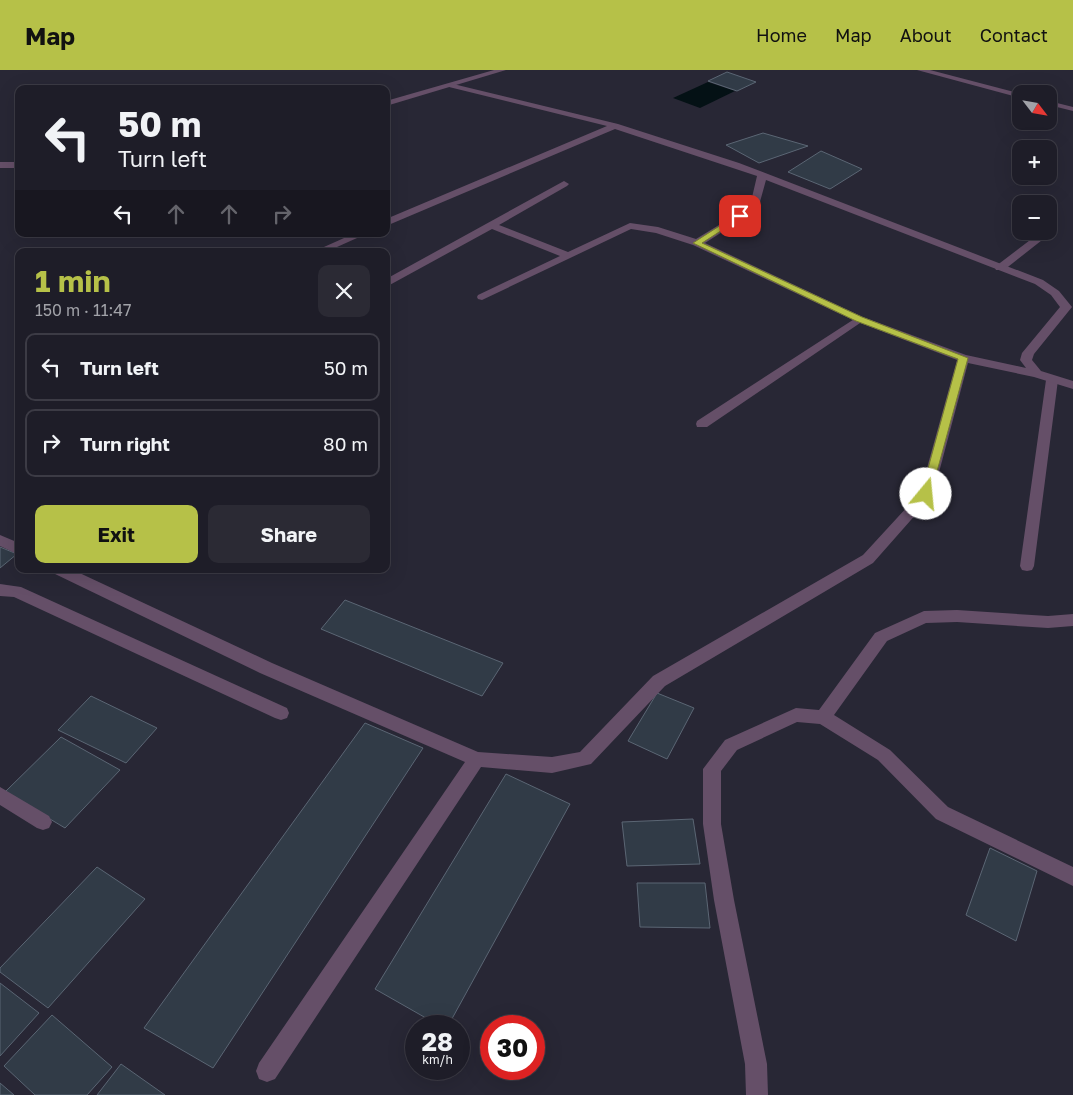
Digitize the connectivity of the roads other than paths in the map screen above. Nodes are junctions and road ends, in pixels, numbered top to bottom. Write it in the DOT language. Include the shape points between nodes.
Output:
graph roads {
  1 [pos="502,70"];
  2 [pos="921,70"];
  3 [pos="452,85"];
  4 [pos="1012,94"];
  5 [pos="390,103"];
  6 [pos="1058,105"];
  7 [pos="1073,109"];
  8 [pos="615,126"];
  9 [pos="15,164"];
  10 [pos="0,165"];
  11 [pos="762,176"];
  12 [pos="564,184"];
  13 [pos="390,221"];
  14 [pos="491,225"];
  15 [pos="354,237"];
  16 [pos="1037,240"];
  17 [pos="697,243"];
  18 [pos="327,248"];
  19 [pos="567,255"];
  20 [pos="1000,268"];
  21 [pos="390,282"];
  22 [pos="482,298"];
  23 [pos="859,319"];
  24 [pos="963,358"];
  25 [pos="1037,374"];
  26 [pos="1052,380"];
  27 [pos="1073,386"];
  28 [pos="702,424"];
  29 [pos="0,540"];
  30 [pos="15,548"];
  31 [pos="1027,566"];
  32 [pos="66,573"];
  33 [pos="0,590"];
  34 [pos="1073,620"];
  35 [pos="281,713"];
  36 [pos="823,718"];
  37 [pos="477,759"];
  38 [pos="0,794"];
  39 [pos="43,822"];
  40 [pos="1073,877"];
  41 [pos="267,1071"];
  42 [pos="757,1095"];
  1 -- 3 [label="street"];
  2 -- 4 [label="street"];
  3 -- 5 [label="street"];
  3 -- 8 [label="street"];
  6 -- 7 [label="street"];
  8 -- 11 [label="street"];
  8 -- 13 [label="street"];
  9 -- 10 [label="street"];
  11 -- 17 [label="street" via="755,207"];
  11 -- 20 [label="street"];
  12 -- 14 [label="street"];
  14 -- 19 [label="street"];
  14 -- 21 [label="street"];
  15 -- 18 [label="street"];
  16 -- 20 [label="street"];
  17 -- 19 [label="street" via="658,230 630,226"];
  17 -- 23 [label="street"];
  19 -- 22 [label="street"];
  20 -- 25 [label="street" via="1038,282 1055,293 1066,307 1028,353 1026,360"];
  23 -- 24 [label="street"];
  23 -- 28 [label="street"];
  24 -- 25 [label="street"];
  24 -- 37 [label="street" via="926,494 868,559 659,681 586,759 552,765"];
  25 -- 26 [label="street"];
  26 -- 27 [label="street"];
  26 -- 31 [label="street"];
  29 -- 30 [label="street"];
  32 -- 37 [label="street" via="266,668"];
  33 -- 35 [label="street" via="16,591"];
  34 -- 36 [label="street" via="1048,622 924,617 881,637"];
  36 -- 40 [label="street" via="884,755 942,813"];
  36 -- 42 [label="street" via="796,715 731,745 712,769 712,824 756,1064"];
  37 -- 41 [label="street"];
  38 -- 39 [label="street"];
}
